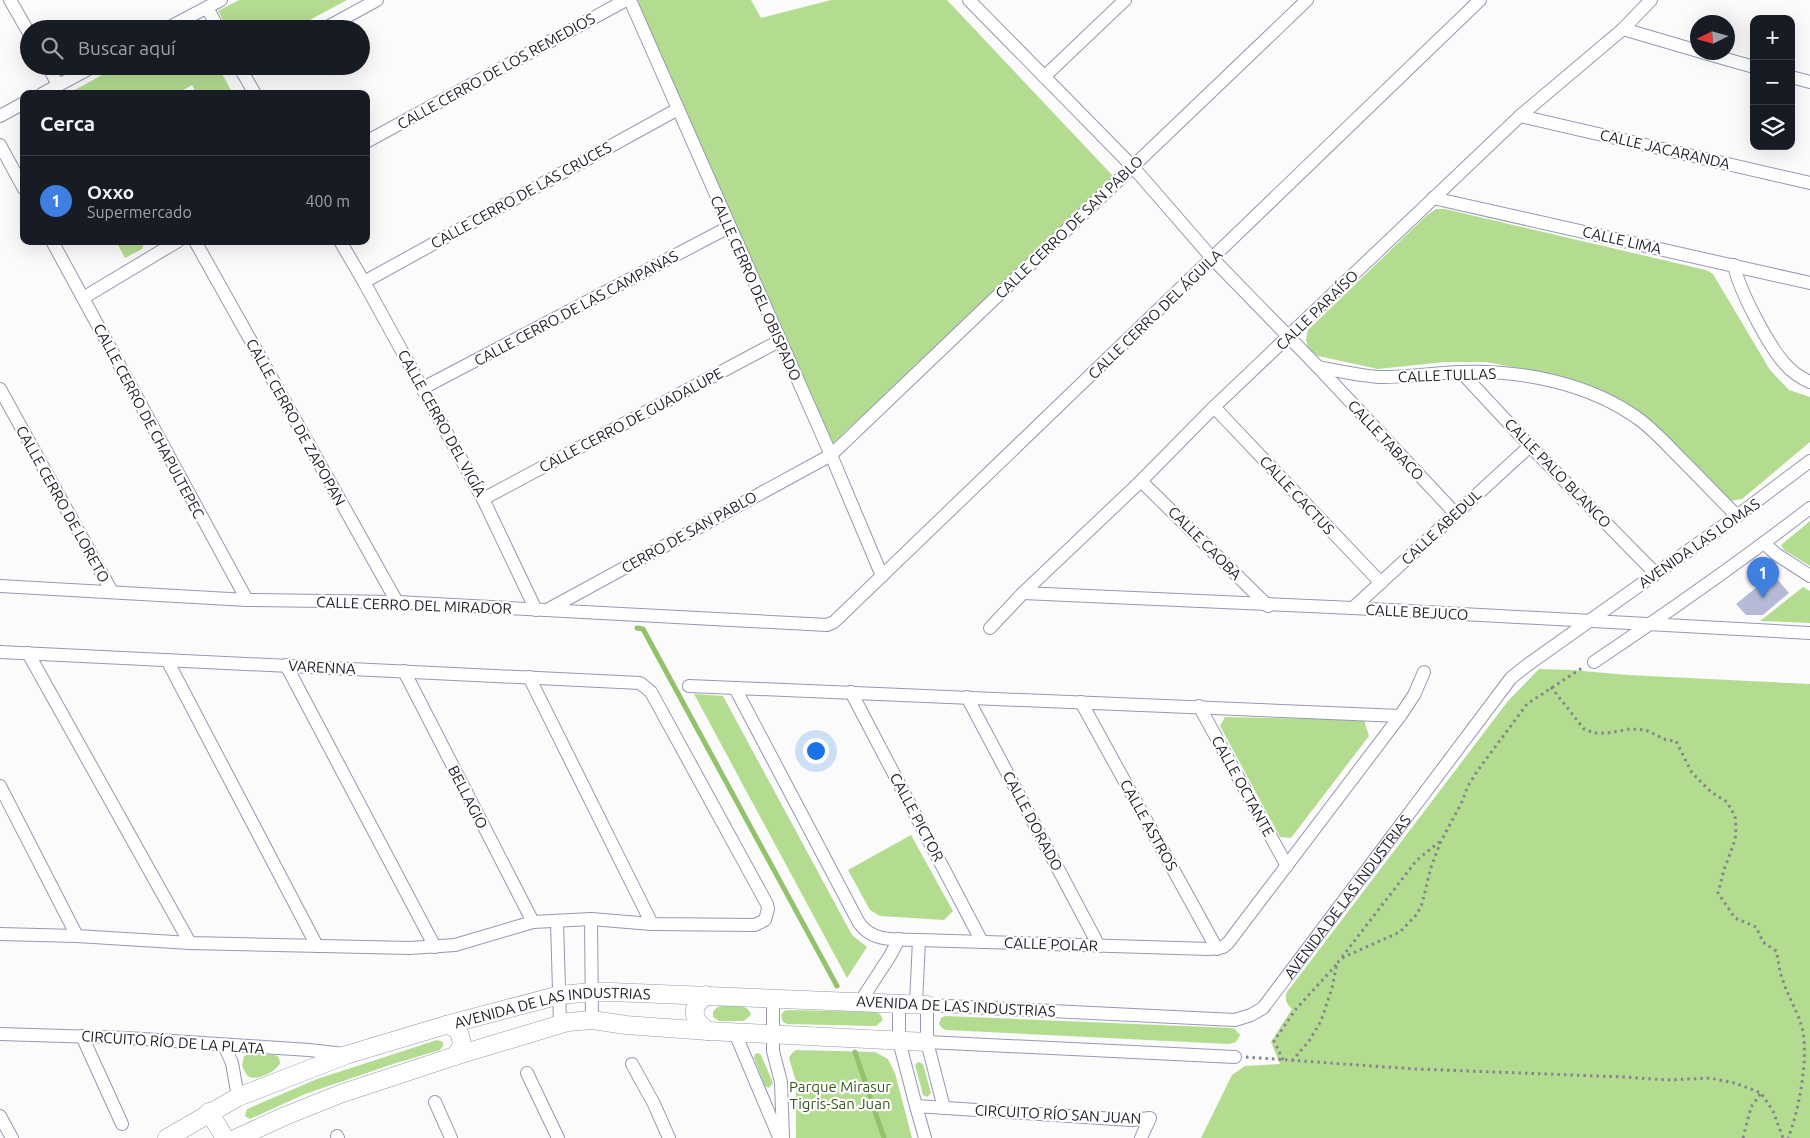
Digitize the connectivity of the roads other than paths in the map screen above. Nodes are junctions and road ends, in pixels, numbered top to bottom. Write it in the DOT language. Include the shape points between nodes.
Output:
graph roads {
  1 [pos="10,0"];
  2 [pos="221,0"];
  3 [pos="377,0"];
  4 [pos="626,0"];
  5 [pos="630,0"];
  6 [pos="969,0"];
  7 [pos="1125,0"];
  8 [pos="1307,0"];
  9 [pos="1651,0"];
  10 [pos="1478,1"];
  11 [pos="207,8"];
  12 [pos="22,20"];
  13 [pos="184,20"];
  14 [pos="213,20"];
  15 [pos="340,20"];
  16 [pos="1623,29"];
  17 [pos="1690,49"];
  18 [pos="1729,60"];
  19 [pos="1750,66"];
  20 [pos="53,75"];
  21 [pos="77,75"];
  22 [pos="244,75"];
  23 [pos="1044,77"];
  24 [pos="1795,78"];
  25 [pos="1810,82"];
  26 [pos="58,85"];
  27 [pos="49,90"];
  28 [pos="253,90"];
  29 [pos="20,105"];
  30 [pos="678,109"];
  31 [pos="0,116"];
  32 [pos="1520,116"];
  33 [pos="370,140"];
  34 [pos="0,145"];
  35 [pos="1132,167"];
  36 [pos="20,182"];
  37 [pos="1810,183"];
  38 [pos="1434,198"];
  39 [pos="730,227"];
  40 [pos="54,245"];
  41 [pos="171,245"];
  42 [pos="197,245"];
  43 [pos="342,245"];
  44 [pos="1212,258"];
  45 [pos="1734,265"];
  46 [pos="364,282"];
  47 [pos="1810,283"];
  48 [pos="83,298"];
  49 [pos="1288,337"];
  50 [pos="779,341"];
  51 [pos="1318,367"];
  52 [pos="1461,372"];
  53 [pos="1810,382"];
  54 [pos="423,388"];
  55 [pos="0,389"];
  56 [pos="1214,407"];
  57 [pos="1530,446"];
  58 [pos="831,455"];
  59 [pos="1810,461"];
  60 [pos="1141,481"];
  61 [pos="483,499"];
  62 [pos="1810,508"];
  63 [pos="1455,513"];
  64 [pos="1737,516"];
  65 [pos="1764,543"];
  66 [pos="1656,574"];
  67 [pos="882,576"];
  68 [pos="1810,576"];
  69 [pos="1380,583"];
  70 [pos="0,586"];
  71 [pos="112,592"];
  72 [pos="1023,593"];
  73 [pos="247,600"];
  74 [pos="397,602"];
  75 [pos="1268,606"];
  76 [pos="1353,608"];
  77 [pos="542,610"];
  78 [pos="1586,622"];
  79 [pos="827,625"];
  80 [pos="1649,625"];
  81 [pos="990,628"];
  82 [pos="1810,634"];
  83 [pos="0,652"];
  84 [pos="28,653"];
  85 [pos="167,660"];
  86 [pos="1594,662"];
  87 [pos="286,665"];
  88 [pos="404,671"];
  89 [pos="1424,672"];
  90 [pos="529,677"];
  91 [pos="689,686"];
  92 [pos="735,688"];
  93 [pos="851,692"];
  94 [pos="967,697"];
  95 [pos="1081,702"];
  96 [pos="1199,706"];
  97 [pos="1400,716"];
  98 [pos="0,786"];
  99 [pos="1287,866"];
  100 [pos="591,919"];
  101 [pos="533,922"];
  102 [pos="557,922"];
  103 [pos="652,924"];
  104 [pos="0,934"];
  105 [pos="77,936"];
  106 [pos="899,939"];
  107 [pos="919,940"];
  108 [pos="982,942"];
  109 [pos="190,943"];
  110 [pos="317,946"];
  111 [pos="1100,946"];
  112 [pos="435,947"];
  113 [pos="1217,949"];
  114 [pos="592,992"];
  115 [pos="560,995"];
  116 [pos="706,996"];
  117 [pos="773,998"];
  118 [pos="860,1002"];
  119 [pos="914,1004"];
  120 [pos="592,1020"];
  121 [pos="560,1024"];
  122 [pos="446,1025"];
  123 [pos="708,1032"];
  124 [pos="735,1033"];
  125 [pos="0,1034"];
  126 [pos="82,1036"];
  127 [pos="772,1036"];
  128 [pos="899,1041"];
  129 [pos="927,1042"];
  130 [pos="224,1045"];
  131 [pos="346,1055"];
  132 [pos="455,1056"];
  133 [pos="1236,1057"];
  134 [pos="632,1064"];
  135 [pos="527,1073"];
  136 [pos="238,1096"];
  137 [pos="435,1102"];
  138 [pos="916,1106"];
  139 [pos="944,1108"];
  140 [pos="209,1112"];
  141 [pos="0,1116"];
  142 [pos="122,1124"];
  143 [pos="12,1138"];
  144 [pos="167,1138"];
  145 [pos="225,1138"];
  146 [pos="237,1138"];
  147 [pos="451,1138"];
  148 [pos="558,1138"];
  149 [pos="669,1138"];
  150 [pos="780,1138"];
  151 [pos="783,1138"];
  152 [pos="925,1138"];
  153 [pos="1141,1138"];
  1 -- 12 [label="street"];
  2 -- 11 [label="street"];
  3 -- 15 [label="street"];
  4 -- 33 [label="street, CALLE CERRO DE LOS REMEDIOS"];
  5 -- 30 [label="street, CALLE CERRO DEL OBISPADO"];
  6 -- 23 [label="street, CALLE TABACO"];
  7 -- 23 [label="street"];
  8 -- 35 [label="street, CALLE CERRO DE SAN PABLO"];
  9 -- 16 [label="street, CALLE PARAÍSO"];
  10 -- 44 [label="street, CALLE CERRO DEL ÁGUILA"];
  11 -- 13 [label="street"];
  11 -- 14 [label="street"];
  16 -- 17 [label="street"];
  16 -- 32 [label="street, CALLE PARAÍSO"];
  18 -- 19 [label="street"];
  20 -- 26 [label="street"];
  21 -- 26 [label="street"];
  22 -- 28 [label="street"];
  23 -- 35 [label="street, CALLE TABACO"];
  24 -- 25 [label="street"];
  26 -- 27 [label="street"];
  29 -- 31 [label="street"];
  30 -- 39 [label="street, CALLE CERRO DEL OBISPADO"];
  30 -- 46 [label="street, CALLE CERRO DE LAS CRUCES"];
  32 -- 37 [label="street, CALLE JACARANDA"];
  32 -- 38 [label="street, CALLE PARAÍSO"];
  34 -- 36 [label="street"];
  35 -- 44 [label="street, CALLE TABACO"];
  35 -- 58 [label="street, CALLE CERRO DE SAN PABLO"];
  38 -- 45 [label="street, CALLE LIMA"];
  38 -- 49 [label="street, CALLE PARAÍSO"];
  39 -- 50 [label="street, CALLE CERRO DEL OBISPADO"];
  39 -- 54 [label="street, CALLE CERRO DE LAS CAMPANAS"];
  40 -- 48 [label="street, CALLE CERRO DE CHAPULTEPEC"];
  41 -- 48 [label="street"];
  42 -- 74 [label="street, CALLE CERRO DE ZAPOPAN"];
  43 -- 46 [label="street, CALLE CERRO DEL VIGÍA"];
  44 -- 49 [label="street, CALLE TABACO"];
  44 -- 67 [label="street, CALLE CERRO DEL ÁGUILA"];
  45 -- 47 [label="street, CALLE LIMA"];
  45 -- 53 [label="street" via="1738,282 1774,348 1784,363"];
  46 -- 54 [label="street, CALLE CERRO DEL VIGÍA"];
  48 -- 73 [label="street, CALLE CERRO DE CHAPULTEPEC"];
  49 -- 51 [label="street, CALLE TABACO"];
  49 -- 56 [label="street, CALLE PARAÍSO"];
  50 -- 58 [label="street, CALLE CERRO DEL OBISPADO"];
  50 -- 61 [label="street, CALLE CERRO DE GUADALUPE"];
  51 -- 52 [label="street, CALLE TULLAS" via="1379,377"];
  51 -- 63 [label="street, CALLE TABACO"];
  52 -- 57 [label="street, CALLE PALO BLANCO"];
  52 -- 64 [label="street, CALLE TULLAS" via="1545,379 1619,406 1667,444"];
  54 -- 61 [label="street, CALLE CERRO DEL VIGÍA"];
  55 -- 71 [label="street, CALLE CERRO DE LORETO"];
  56 -- 60 [label="street, CALLE PARAÍSO"];
  56 -- 69 [label="street, CALLE CACTUS"];
  57 -- 63 [label="street, CALLE ABEDUL"];
  57 -- 66 [label="street, CALLE PALO BLANCO"];
  58 -- 67 [label="street, CALLE CERRO DEL OBISPADO"];
  58 -- 77 [label="street, CERRO DE SAN PABLO"];
  59 -- 64 [label="street, AVENIDA LAS LOMAS"];
  60 -- 72 [label="street, CALLE PARAÍSO"];
  60 -- 75 [label="street, CALLE CAOBA"];
  61 -- 77 [label="street, CALLE CERRO DEL VIGÍA"];
  62 -- 65 [label="street"];
  63 -- 69 [label="street, CALLE ABEDUL"];
  64 -- 66 [label="street, AVENIDA LAS LOMAS"];
  65 -- 68 [label="street"];
  65 -- 80 [label="street"];
  66 -- 78 [label="street, AVENIDA LAS LOMAS"];
  67 -- 79 [label="street, CALLE CERRO DEL ÁGUILA"];
  69 -- 76 [label="street, CALLE ABEDUL"];
  70 -- 71 [label="street, CALLE CERRO DEL MIRADOR"];
  71 -- 73 [label="street, CALLE CERRO DEL MIRADOR"];
  72 -- 75 [label="street, CALLE BEJUCO"];
  72 -- 81 [label="street, CALLE PARAÍSO"];
  73 -- 74 [label="street, CALLE CERRO DEL MIRADOR"];
  74 -- 77 [label="street, CALLE CERRO DEL MIRADOR"];
  75 -- 76 [label="street, CALLE BEJUCO"];
  76 -- 78 [label="street, CALLE BEJUCO"];
  77 -- 79 [label="street, CALLE CERRO DEL MIRADOR"];
  78 -- 80 [label="street, CALLE BEJUCO"];
  78 -- 119 [label="street, AVENIDA DE LAS INDUSTRIAS" via="1504,686 1275,994 1251,1016 1235,1020"];
  80 -- 82 [label="street, CALLE BEJUCO"];
  80 -- 86 [label="street"];
  83 -- 84 [label="street, VARENNA"];
  84 -- 85 [label="street, VARENNA"];
  84 -- 109 [label="street"];
  85 -- 87 [label="street, VARENNA"];
  85 -- 110 [label="street"];
  87 -- 88 [label="street, VARENNA"];
  87 -- 112 [label="street"];
  88 -- 90 [label="street, VARENNA"];
  88 -- 101 [label="street, BELLAGIO"];
  89 -- 97 [label="street"];
  90 -- 103 [label="street"];
  90 -- 103 [label="street, VARENNA" via="644,685 651,692 768,909 766,920 755,926"];
  91 -- 92 [label="street"];
  92 -- 93 [label="street"];
  92 -- 106 [label="street, CALLE POLAR" via="859,923 871,935"];
  93 -- 94 [label="street"];
  93 -- 108 [label="street, CALLE PICTOR"];
  94 -- 95 [label="street"];
  94 -- 111 [label="street, CALLE DORADO"];
  95 -- 96 [label="street"];
  95 -- 113 [label="street, CALLE ASTROS"];
  96 -- 97 [label="street"];
  96 -- 99 [label="street, CALLE OCTANTE"];
  97 -- 99 [label="street"];
  98 -- 105 [label="street"];
  99 -- 113 [label="street" via="1228,943"];
  100 -- 102 [label="street"];
  100 -- 103 [label="street"];
  100 -- 114 [label="street"];
  101 -- 102 [label="street"];
  101 -- 112 [label="street"];
  102 -- 115 [label="street"];
  104 -- 105 [label="street"];
  105 -- 109 [label="street"];
  106 -- 107 [label="street, CALLE POLAR"];
  106 -- 118 [label="street"];
  107 -- 108 [label="street, CALLE POLAR"];
  107 -- 119 [label="street"];
  108 -- 111 [label="street, CALLE POLAR"];
  109 -- 110 [label="street"];
  110 -- 112 [label="street"];
  111 -- 113 [label="street, CALLE POLAR"];
  114 -- 115 [label="street, AVENIDA DE LAS INDUSTRIAS"];
  114 -- 116 [label="street, AVENIDA DE LAS INDUSTRIAS"];
  114 -- 120 [label="street"];
  115 -- 121 [label="street"];
  115 -- 122 [label="street, AVENIDA DE LAS INDUSTRIAS"];
  116 -- 117 [label="street, AVENIDA DE LAS INDUSTRIAS"];
  116 -- 123 [label="street" via="696,1005 695,1017 696,1022"];
  117 -- 118 [label="street, AVENIDA DE LAS INDUSTRIAS"];
  117 -- 127 [label="street"];
  118 -- 119 [label="street, AVENIDA DE LAS INDUSTRIAS"];
  119 -- 128 [label="street"];
  119 -- 129 [label="street"];
  120 -- 121 [label="street, AVENIDA DE LAS INDUSTRIAS"];
  120 -- 123 [label="street, AVENIDA DE LAS INDUSTRIAS"];
  121 -- 132 [label="street, AVENIDA DE LAS INDUSTRIAS"];
  122 -- 131 [label="street, AVENIDA DE LAS INDUSTRIAS"];
  122 -- 132 [label="street" via="458,1030 462,1037 462,1046"];
  123 -- 124 [label="street, AVENIDA DE LAS INDUSTRIAS"];
  124 -- 127 [label="street, AVENIDA DE LAS INDUSTRIAS"];
  124 -- 150 [label="street"];
  125 -- 126 [label="street, CIRCUITO RÍO DE LA PLATA"];
  126 -- 130 [label="street, CIRCUITO RÍO DE LA PLATA"];
  126 -- 142 [label="street"];
  127 -- 128 [label="street, AVENIDA DE LAS INDUSTRIAS"];
  127 -- 151 [label="street" via="781,1082"];
  128 -- 129 [label="street, AVENIDA DE LAS INDUSTRIAS"];
  128 -- 138 [label="street"];
  129 -- 133 [label="street, AVENIDA DE LAS INDUSTRIAS"];
  129 -- 139 [label="street"];
  130 -- 131 [label="street, CIRCUITO RÍO DE LA PLATA"];
  130 -- 136 [label="street" via="232,1063"];
  131 -- 136 [label="street, AVENIDA DE LAS INDUSTRIAS"];
  132 -- 146 [label="street, AVENIDA DE LAS INDUSTRIAS" via="340,1094"];
  134 -- 149 [label="street"];
  135 -- 148 [label="street"];
  136 -- 140 [label="street, AVENIDA DE LAS INDUSTRIAS"];
  137 -- 147 [label="street"];
  138 -- 139 [label="street, CIRCUITO RÍO SAN JUAN"];
  138 -- 152 [label="street"];
  139 -- 153 [label="street, CIRCUITO RÍO SAN JUAN" via="1131,1120 1150,1118"];
  140 -- 144 [label="street, AVENIDA DE LAS INDUSTRIAS"];
  140 -- 145 [label="street"];
  141 -- 143 [label="street"];
}
